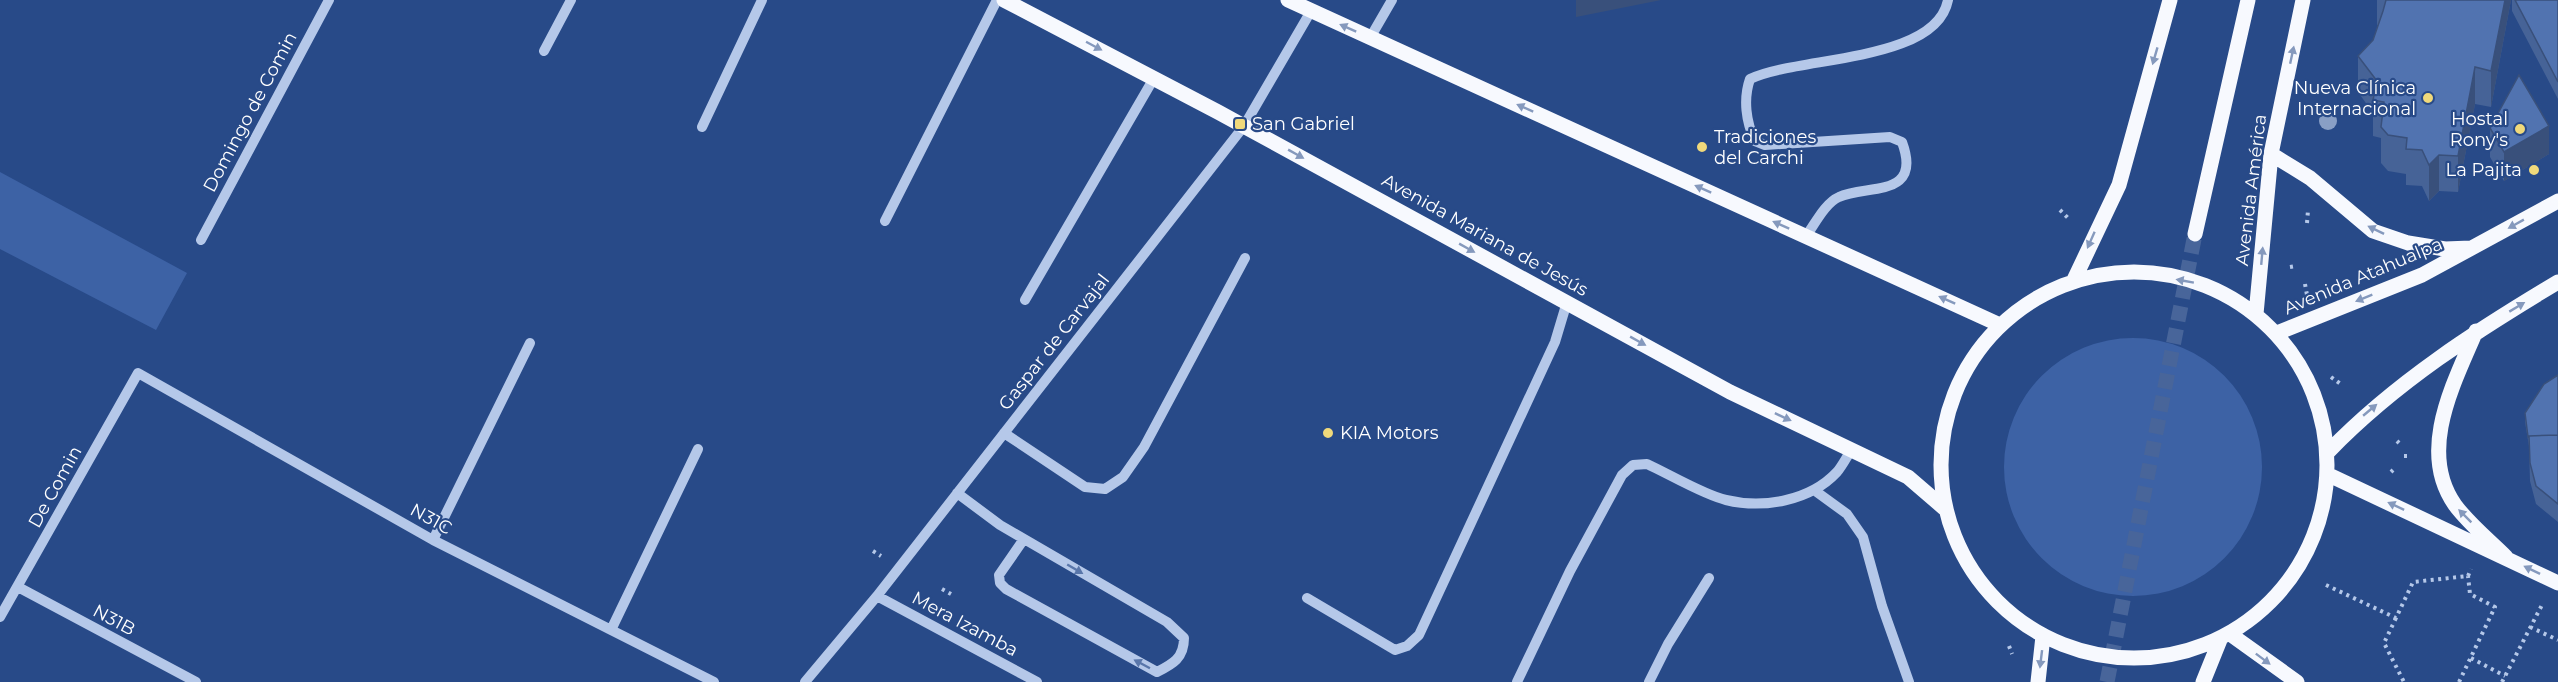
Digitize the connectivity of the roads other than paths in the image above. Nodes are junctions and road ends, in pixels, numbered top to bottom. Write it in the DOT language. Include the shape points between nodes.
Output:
graph roads {
  1 [pos="329,0"];
  2 [pos="571,0"];
  3 [pos="762,0"];
  4 [pos="997,0"];
  5 [pos="1004,0"];
  6 [pos="1288,0"];
  7 [pos="1392,0"];
  8 [pos="1948,0"];
  9 [pos="2170,0"];
  10 [pos="2248,0"];
  11 [pos="2304,0"];
  12 [pos="1311,11"];
  13 [pos="1370,38"];
  14 [pos="544,51"];
  15 [pos="1154,78"];
  16 [pos="1245,126"];
  17 [pos="702,128"];
  18 [pos="2271,154"];
  19 [pos="2558,201"];
  20 [pos="885,221"];
  21 [pos="2195,234"];
  22 [pos="1806,236"];
  23 [pos="201,240"];
  24 [pos="2474,248"];
  25 [pos="1245,258"];
  26 [pos="2073,282"];
  27 [pos="2558,282"];
  28 [pos="1025,300"];
  29 [pos="1567,302"];
  30 [pos="2256,314"];
  31 [pos="2000,325"];
  32 [pos="2476,331"];
  33 [pos="2277,333"];
  34 [pos="530,343"];
  35 [pos="138,373"];
  36 [pos="1004,433"];
  37 [pos="1852,448"];
  38 [pos="698,450"];
  39 [pos="2329,452"];
  40 [pos="2329,475"];
  41 [pos="1814,490"];
  42 [pos="957,493"];
  43 [pos="1944,508"];
  44 [pos="1024,539"];
  45 [pos="433,540"];
  46 [pos="2506,557"];
  47 [pos="1709,578"];
  48 [pos="2558,583"];
  49 [pos="18,587"];
  50 [pos="877,596"];
  51 [pos="1307,598"];
  52 [pos="0,617"];
  53 [pos="611,630"];
  54 [pos="2043,636"];
  55 [pos="2225,637"];
  56 [pos="196,682"];
  57 [pos="714,682"];
  58 [pos="805,682"];
  59 [pos="1037,682"];
  60 [pos="1517,682"];
  61 [pos="1649,682"];
  62 [pos="1909,682"];
  63 [pos="2038,682"];
  64 [pos="2203,682"];
  65 [pos="2297,682"];
  1 -- 23 [label="street, Domingo de Comin"];
  2 -- 14 [label="street"];
  3 -- 17 [label="street"];
  4 -- 20 [label="street"];
  5 -- 15 [label="main road, Avenida Mariana de Jesús, one-way"];
  6 -- 12 [label="main road"];
  7 -- 13 [label="street"];
  8 -- 22 [label="street" via="1946,9 1925,30 1903,44 1855,57 1765,71 1750,79 1747,114 1755,141 1765,145 1890,137 1902,142 1906,154 1903,175 1895,183 1879,191 1838,197"];
  9 -- 26 [label="main road, one-way" via="2119,185"];
  10 -- 21 [label="main road, Avenida América"];
  18 -- 11 [label="main road, Avenida América, one-way"];
  13 -- 12 [label="main road, one-way"];
  12 -- 16 [label="street, Gaspar de Carvajal"];
  22 -- 13 [label="main road, one-way"];
  15 -- 16 [label="main road, Avenida Mariana de Jesús"];
  15 -- 28 [label="street"];
  16 -- 29 [label="main road, Avenida Mariana de Jesús, one-way"];
  16 -- 36 [label="street, Gaspar de Carvajal"];
  24 -- 18 [label="main road, one-way" via="2445,249 2373,231 2310,178"];
  30 -- 18 [label="main road, Avenida América, one-way"];
  19 -- 24 [label="main road, Avenida Atahualpa, one-way"];
  31 -- 22 [label="main road, one-way"];
  24 -- 33 [label="main road, Avenida Atahualpa, one-way" via="2422,275"];
  25 -- 36 [label="street" via="1144,447 1123,477 1106,489 1085,487"];
  30 -- 26 [label="main road, one-way" via="2200,283 2189,281 2136,272"];
  26 -- 31 [label="main road" via="2041,296"];
  32 -- 27 [label="main road, one-way"];
  29 -- 37 [label="main road, Avenida Mariana de Jesús, one-way" via="1731,392"];
  29 -- 51 [label="street" via="1555,342 1419,635 1395,650"];
  30 -- 33 [label="main road"];
  31 -- 43 [label="main road" via="1969,364 1948,408 1940,456"];
  39 -- 32 [label="main road, one-way" via="2366,413"];
  46 -- 32 [label="main road, one-way" via="2456,506 2444,486 2439,448 2444,404"];
  33 -- 39 [label="main road" via="2313,387"];
  34 -- 45 [label="street"];
  35 -- 45 [label="street, N31C"];
  35 -- 49 [label="street, De Comin"];
  36 -- 42 [label="street, Gaspar de Carvajal"];
  37 -- 41 [label="street" via="1838,471"];
  37 -- 43 [label="main road, Avenida Mariana de Jesús" via="1908,477"];
  38 -- 53 [label="street"];
  39 -- 40 [label="main road"];
  46 -- 40 [label="main road, one-way"];
  40 -- 55 [label="main road" via="2327,498 2314,539 2294,577 2265,609"];
  41 -- 60 [label="street" via="1771,502 1725,500 1647,464 1633,465 1622,475 1570,571"];
  41 -- 62 [label="street" via="1847,514 1863,537"];
  42 -- 44 [label="street"];
  42 -- 50 [label="street, Gaspar de Carvajal"];
  43 -- 54 [label="main road" via="1965,560 1998,604"];
  44 -- 44 [label="street, one-way" via="1167,622 1184,638 1184,650 1174,664 1157,672 1006,589 999,575"];
  45 -- 53 [label="street, N31C"];
  48 -- 46 [label="main road, one-way"];
  47 -- 61 [label="street"];
  49 -- 52 [label="street, De Comin"];
  49 -- 56 [label="street, N31B"];
  50 -- 58 [label="street, Gaspar de Carvajal"];
  50 -- 59 [label="street, Mera Izamba"];
  53 -- 57 [label="street, N31C"];
  54 -- 55 [label="main road" via="2101,656 2162,657"];
  54 -- 63 [label="main road, one-way"];
  55 -- 64 [label="main road"];
  55 -- 65 [label="main road, one-way"];
}
